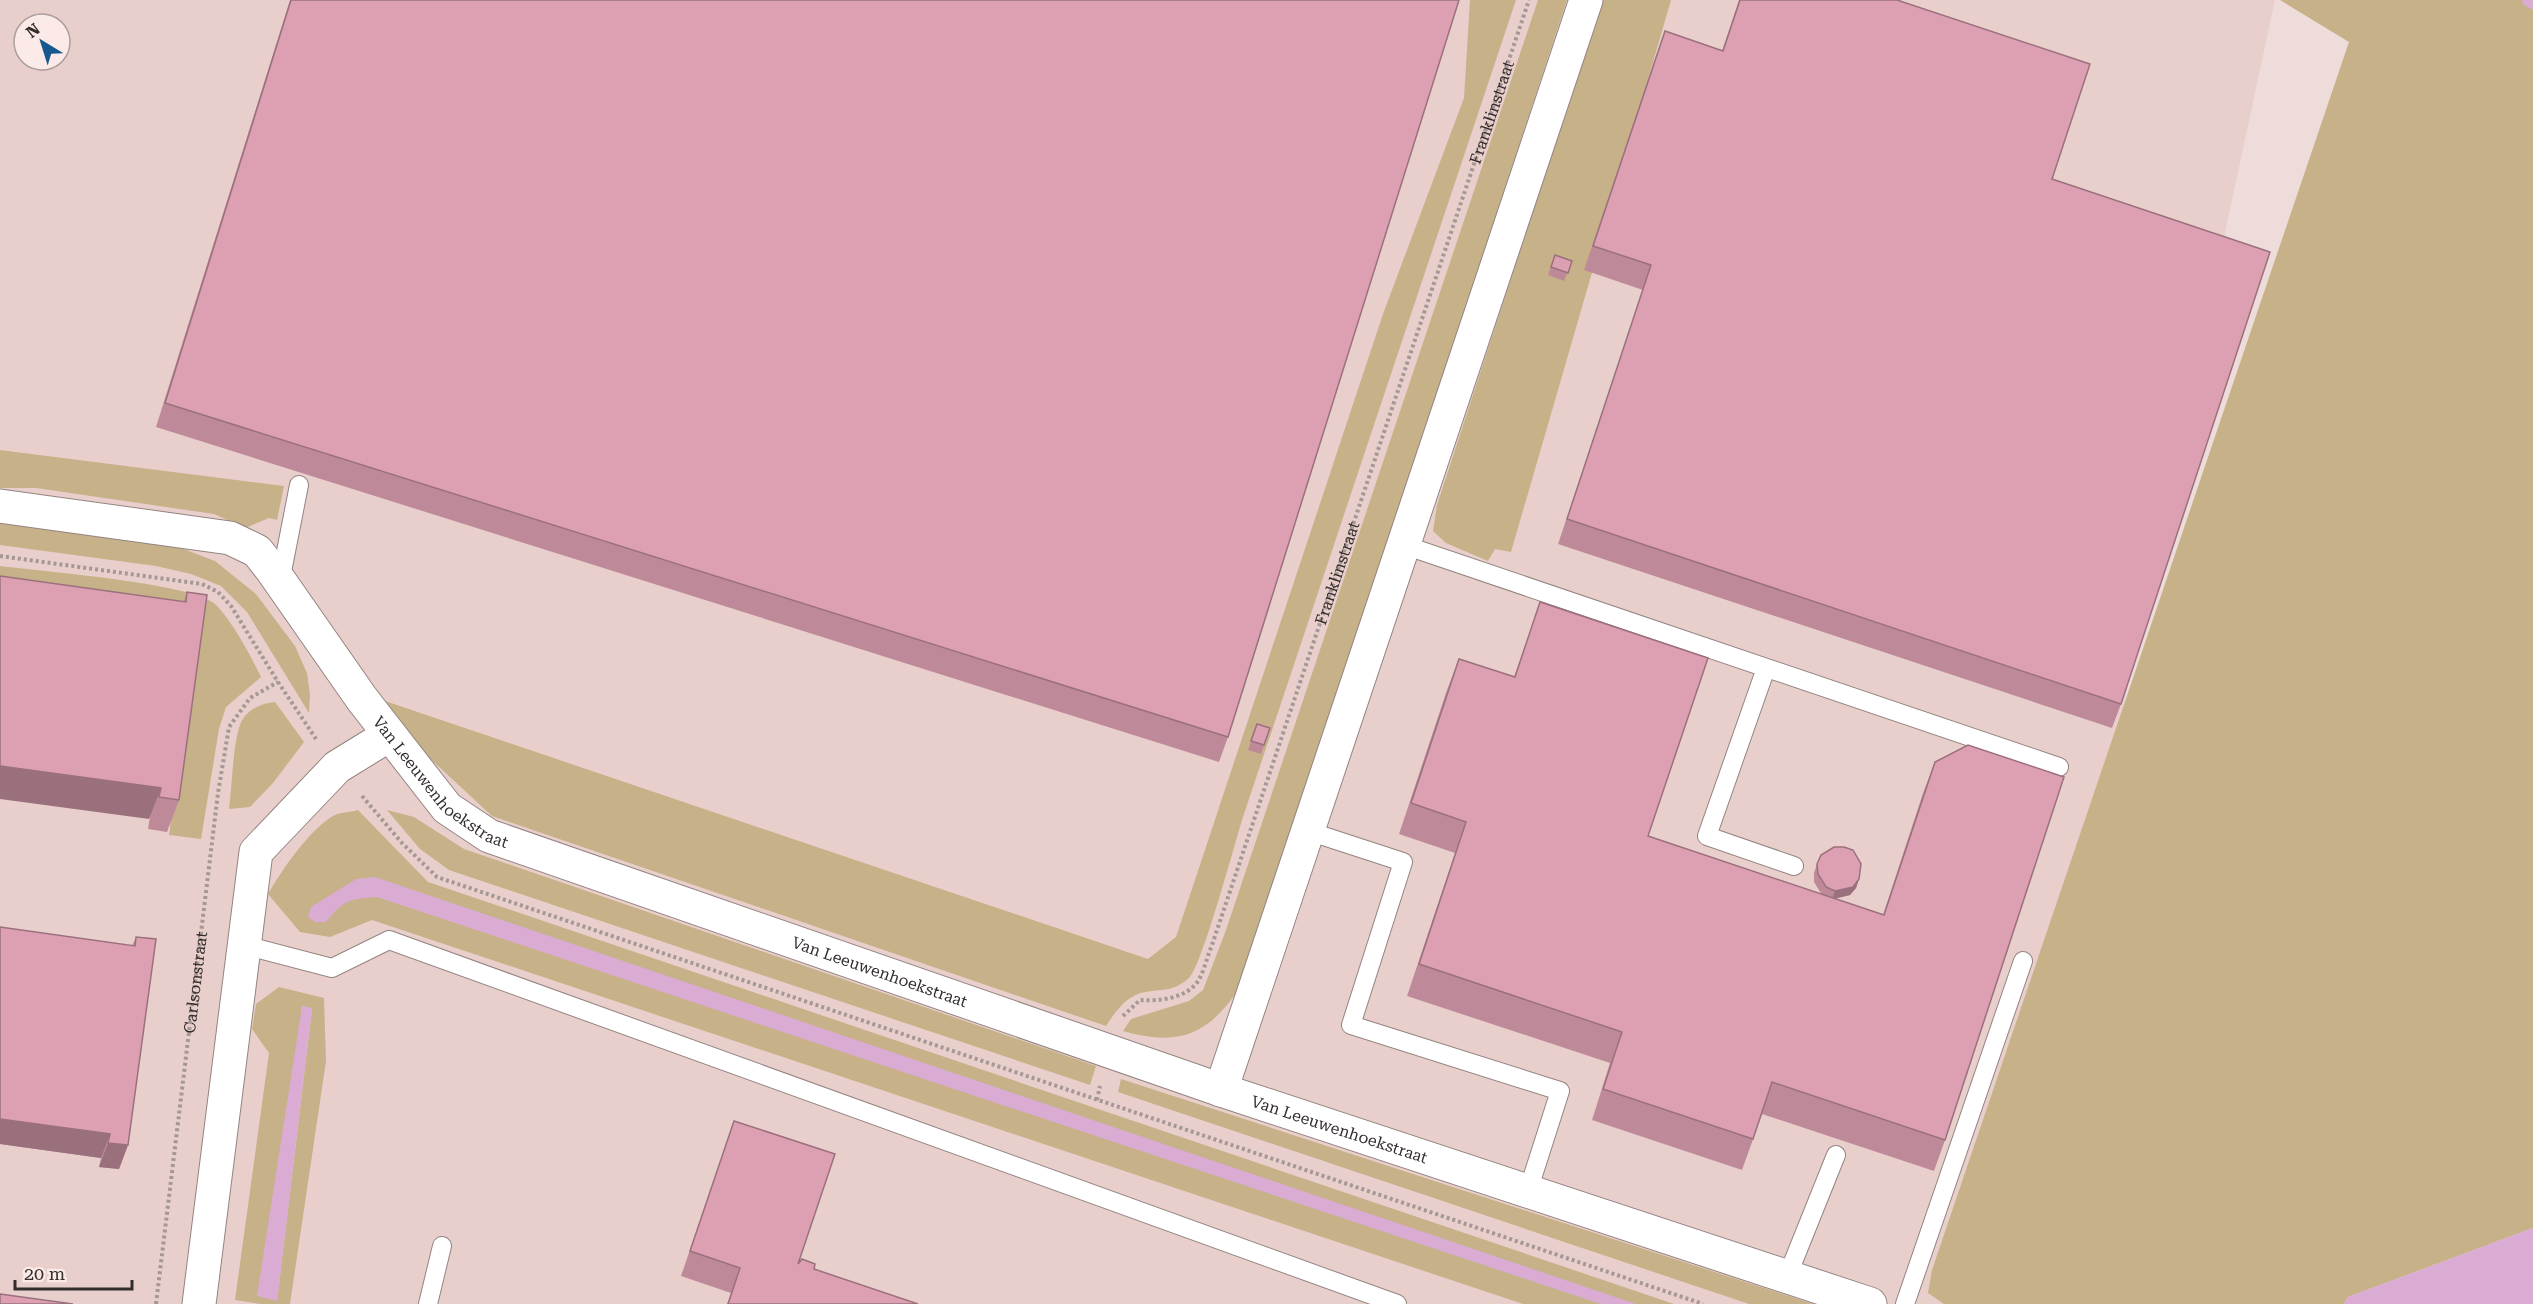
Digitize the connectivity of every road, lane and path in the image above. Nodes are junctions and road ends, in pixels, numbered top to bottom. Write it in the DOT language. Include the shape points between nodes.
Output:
graph roads {
  1 [pos="1529,0"];
  2 [pos="1586,0"];
  3 [pos="299,485"];
  4 [pos="0,506"];
  5 [pos="1404,545"];
  6 [pos="280,582"];
  7 [pos="1766,668"];
  8 [pos="278,682"];
  9 [pos="389,735"];
  10 [pos="2059,767"];
  11 [pos="1308,831"];
  12 [pos="1794,866"];
  13 [pos="244,945"];
  14 [pos="2023,961"];
  15 [pos="1109,1051"];
  16 [pos="1221,1090"];
  17 [pos="1097,1100"];
  18 [pos="1836,1155"];
  19 [pos="1528,1191"];
  20 [pos="442,1246"];
  21 [pos="1787,1277"];
  22 [pos="156,1304"];
  23 [pos="199,1304"];
  24 [pos="428,1304"];
  25 [pos="1396,1304"];
  26 [pos="1870,1304"];
  27 [pos="1905,1304"];
  1 -- 15 [label="path, Franklinstraat" via="1200,974 1196,984 1181,994 1160,1001 1140,1000 1125,1013"];
  2 -- 5 [label="street"];
  3 -- 6 [label="lane"];
  4 -- 6 [label="street, Van Leeuwenhoekstraat" via="230,538 258,551"];
  5 -- 7 [label="lane"];
  5 -- 11 [label="street"];
  6 -- 9 [label="street, Van Leeuwenhoekstraat"];
  7 -- 10 [label="lane"];
  7 -- 12 [label="lane" via="1707,836"];
  8 -- 22 [label="path, Carlsonstraat" via="250,698 230,727 218,793"];
  9 -- 13 [label="street" via="337,767 256,852"];
  9 -- 15 [label="street, Van Leeuwenhoekstraat" via="447,808 489,836"];
  11 -- 16 [label="street"];
  11 -- 19 [label="lane" via="1403,862 1351,1025 1560,1091"];
  13 -- 23 [label="street"];
  13 -- 25 [label="lane" via="332,968 389,940"];
  14 -- 27 [label="lane"];
  15 -- 16 [label="street, Van Leeuwenhoekstraat"];
  15 -- 17 [label="path, Franklinstraat"];
  16 -- 19 [label="street, Van Leeuwenhoekstraat"];
  18 -- 21 [label="lane"];
  19 -- 21 [label="street, Van Leeuwenhoekstraat"];
  20 -- 24 [label="lane"];
  21 -- 26 [label="street, Van Leeuwenhoekstraat"];
}
